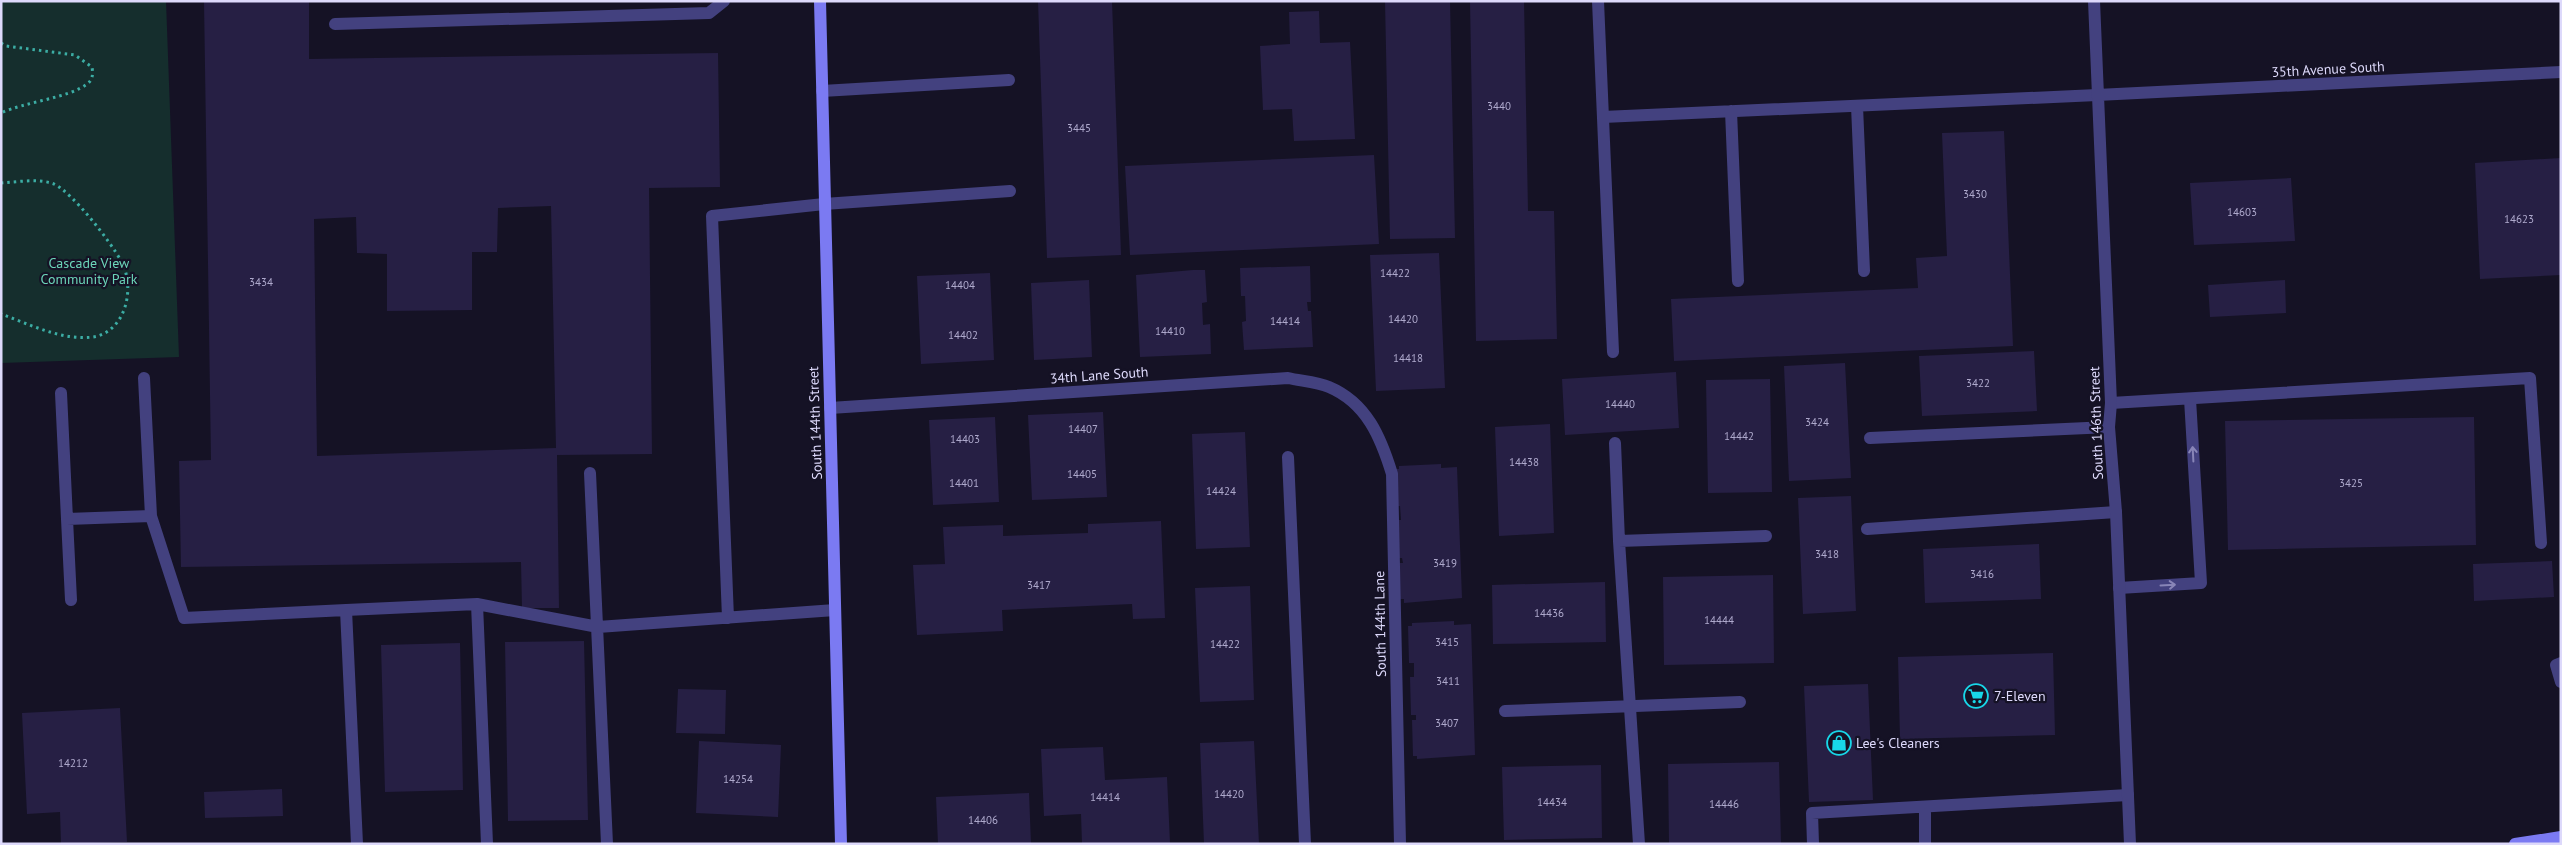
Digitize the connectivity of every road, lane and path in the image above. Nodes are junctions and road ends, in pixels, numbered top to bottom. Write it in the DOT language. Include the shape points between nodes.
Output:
graph roads {
  1 [pos="724,1"];
  2 [pos="820,1"];
  3 [pos="1598,1"];
  4 [pos="2094,1"];
  5 [pos="335,24"];
  6 [pos="1,43"];
  7 [pos="2561,72"];
  8 [pos="1009,80"];
  9 [pos="822,91"];
  10 [pos="2097,96"];
  11 [pos="1857,106"];
  12 [pos="1731,111"];
  13 [pos="1,113"];
  14 [pos="1603,117"];
  15 [pos="1,184"];
  16 [pos="1010,191"];
  17 [pos="824,204"];
  18 [pos="1864,271"];
  19 [pos="1738,281"];
  20 [pos="1,314"];
  21 [pos="1613,352"];
  22 [pos="144,378"];
  23 [pos="61,393"];
  24 [pos="2190,399"];
  25 [pos="2111,403"];
  26 [pos="830,408"];
  27 [pos="1362,410"];
  28 [pos="2109,426"];
  29 [pos="1870,438"];
  30 [pos="1615,443"];
  31 [pos="1288,457"];
  32 [pos="590,473"];
  33 [pos="2116,512"];
  34 [pos="151,516"];
  35 [pos="67,519"];
  36 [pos="1867,529"];
  37 [pos="1766,536"];
  38 [pos="1619,541"];
  39 [pos="2541,543"];
  40 [pos="2119,588"];
  41 [pos="71,600"];
  42 [pos="477,604"];
  43 [pos="346,610"];
  44 [pos="835,610"];
  45 [pos="728,618"];
  46 [pos="598,627"];
  47 [pos="2561,663"];
  48 [pos="2561,682"];
  49 [pos="1740,702"];
  50 [pos="1630,706"];
  51 [pos="1505,711"];
  52 [pos="2128,796"];
  53 [pos="1925,807"];
  54 [pos="2561,837"];
  55 [pos="357,844"];
  56 [pos="487,844"];
  57 [pos="607,844"];
  58 [pos="841,844"];
  59 [pos="1305,844"];
  60 [pos="1400,844"];
  61 [pos="1639,844"];
  62 [pos="1813,844"];
  63 [pos="1925,844"];
  64 [pos="2130,844"];
  65 [pos="2514,844"];
  1 -- 5 [label="street" via="709,13"];
  2 -- 9 [label="street, South 144th Street"];
  3 -- 14 [label="street"];
  4 -- 10 [label="street, South 146th Street"];
  6 -- 13 [label="path" via="75,55 92,67 93,75 88,84 76,90"];
  7 -- 10 [label="street, 35th Avenue South"];
  8 -- 9 [label="street"];
  9 -- 17 [label="street, South 144th Street"];
  10 -- 11 [label="street, 35th Avenue South"];
  10 -- 25 [label="street, South 146th Street"];
  11 -- 12 [label="street, 35th Avenue South"];
  11 -- 18 [label="street"];
  12 -- 14 [label="street, 35th Avenue South"];
  12 -- 19 [label="street"];
  14 -- 21 [label="street"];
  15 -- 20 [label="path" via="41,180 74,198 121,261 127,277 122,317 110,331 93,337 72,337"];
  16 -- 17 [label="street"];
  17 -- 26 [label="street, South 144th Street"];
  17 -- 45 [label="street" via="712,216"];
  22 -- 34 [label="street"];
  23 -- 35 [label="street"];
  24 -- 25 [label="street"];
  24 -- 39 [label="street" via="2530,378"];
  40 -- 24 [label="street, one-way" via="2201,583"];
  25 -- 28 [label="street, South 146th Street"];
  26 -- 27 [label="street, 34th Lane South" via="1288,378 1329,387"];
  26 -- 44 [label="street, South 144th Street"];
  27 -- 60 [label="street, South 144th Lane" via="1382,440 1392,474"];
  28 -- 29 [label="street"];
  28 -- 33 [label="street, South 146th Street"];
  30 -- 38 [label="street"];
  31 -- 59 [label="street"];
  32 -- 46 [label="street"];
  33 -- 36 [label="street"];
  33 -- 40 [label="street, South 146th Street"];
  34 -- 35 [label="street"];
  34 -- 43 [label="street" via="184,618"];
  35 -- 41 [label="street"];
  37 -- 38 [label="street"];
  38 -- 50 [label="street"];
  40 -- 52 [label="street, South 146th Street"];
  42 -- 43 [label="street"];
  42 -- 46 [label="street"];
  42 -- 56 [label="street"];
  43 -- 55 [label="street"];
  44 -- 45 [label="street"];
  44 -- 58 [label="street, South 144th Street"];
  45 -- 46 [label="street"];
  46 -- 57 [label="street"];
  47 -- 48 [label="street" via="2556,665"];
  49 -- 50 [label="street"];
  50 -- 51 [label="street"];
  50 -- 61 [label="street"];
  52 -- 53 [label="street"];
  52 -- 64 [label="street, South 146th Street"];
  53 -- 62 [label="street" via="1812,813"];
  53 -- 63 [label="street"];
  54 -- 65 [label="street"];
}
